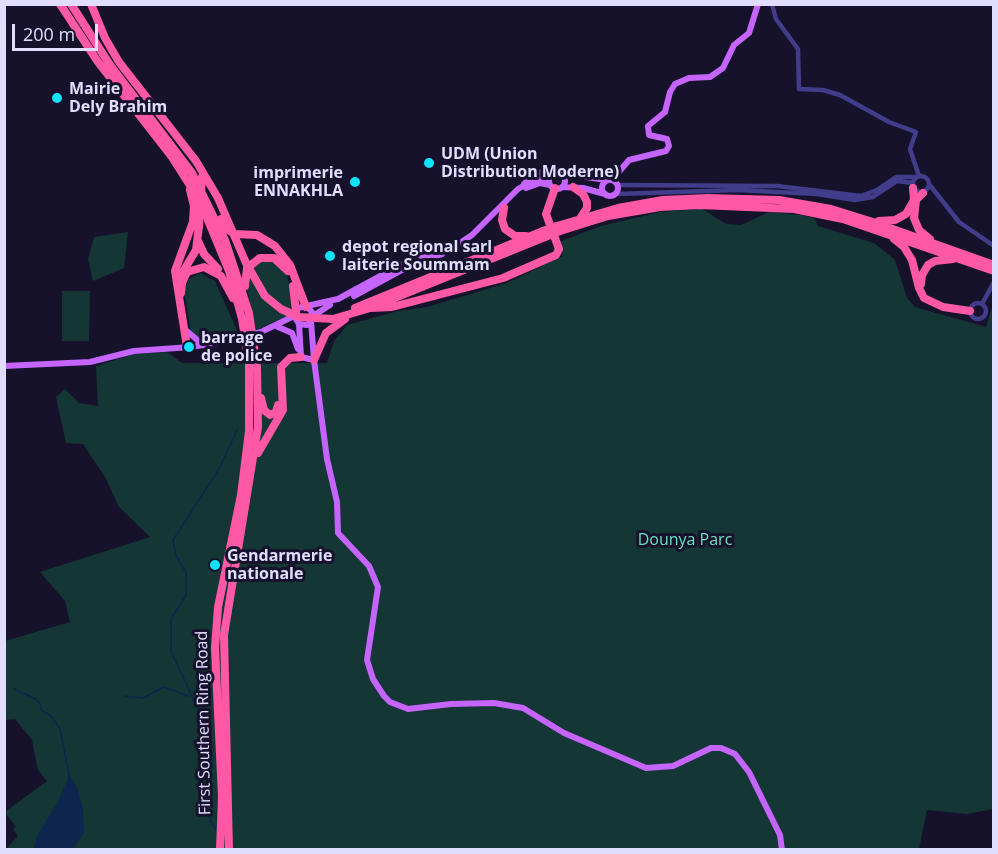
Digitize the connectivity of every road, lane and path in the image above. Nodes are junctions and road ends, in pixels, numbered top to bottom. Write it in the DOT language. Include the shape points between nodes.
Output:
graph roads {
  1 [pos="60,4"];
  2 [pos="73,4"];
  3 [pos="758,4"];
  4 [pos="772,4"];
  5 [pos="92,6"];
  6 [pos="195,161"];
  7 [pos="183,173"];
  8 [pos="556,174"];
  9 [pos="918,177"];
  10 [pos="613,182"];
  11 [pos="929,184"];
  12 [pos="913,185"];
  13 [pos="556,187"];
  14 [pos="200,188"];
  15 [pos="573,188"];
  16 [pos="923,192"];
  17 [pos="605,194"];
  18 [pos="615,194"];
  19 [pos="938,194"];
  20 [pos="220,197"];
  21 [pos="914,204"];
  22 [pos="504,208"];
  23 [pos="581,218"];
  24 [pos="873,222"];
  25 [pos="559,228"];
  26 [pos="544,234"];
  27 [pos="886,234"];
  28 [pos="533,236"];
  29 [pos="198,238"];
  30 [pos="934,243"];
  31 [pos="993,246"];
  32 [pos="958,259"];
  33 [pos="992,267"];
  34 [pos="993,282"];
  35 [pos="177,290"];
  36 [pos="231,294"];
  37 [pos="982,304"];
  38 [pos="307,308"];
  39 [pos="370,308"];
  40 [pos="970,309"];
  41 [pos="295,314"];
  42 [pos="355,314"];
  43 [pos="246,316"];
  44 [pos="333,317"];
  45 [pos="312,318"];
  46 [pos="298,324"];
  47 [pos="278,327"];
  48 [pos="264,331"];
  49 [pos="187,334"];
  50 [pos="203,345"];
  51 [pos="186,348"];
  52 [pos="304,357"];
  53 [pos="4,366"];
  54 [pos="257,367"];
  55 [pos="251,479"];
  56 [pos="220,849"];
  57 [pos="229,849"];
  58 [pos="782,849"];
  1 -- 7 [label="highway, First Southern Ring Road" via="88,48"];
  2 -- 14 [label="highway, First Southern Ring Road" via="110,65 182,157"];
  3 -- 10 [label="main road" via="749,33 734,45 723,68 710,77 684,79 675,84 665,112 648,126 649,135 666,139 666,151 629,160"];
  4 -- 9 [label="street" via="776,20 798,49 799,89 830,91 916,132 910,149"];
  5 -- 6 [label="highway" via="119,62"];
  5 -- 20 [label="highway" via="122,57 191,146"];
  6 -- 20 [label="highway"];
  6 -- 29 [label="highway, bridge" via="202,177"];
  7 -- 35 [label="highway" via="194,212 175,271"];
  7 -- 43 [label="highway, First Southern Ring Road" via="219,243"];
  8 -- 10 [label="main road"];
  8 -- 13 [label="main road"];
  8 -- 13 [label="main road" via="565,179"];
  8 -- 38 [label="main road" via="524,185 461,243 419,255 342,297"];
  9 -- 10 [label="street" via="896,177 861,196 777,186"];
  9 -- 11 [label="street" via="926,178"];
  9 -- 12 [label="street"];
  10 -- 17 [label="main road" via="602,186"];
  10 -- 18 [label="main road"];
  11 -- 16 [label="street"];
  11 -- 19 [label="street"];
  12 -- 16 [label="street"];
  12 -- 18 [label="street" via="897,181 873,197 855,200 794,192 728,190"];
  12 -- 21 [label="highway"];
  13 -- 15 [label="main road"];
  13 -- 22 [label="main road" via="540,183 528,187"];
  13 -- 39 [label="highway" via="546,214 559,249 556,255 503,278 392,307"];
  14 -- 38 [label="highway" via="227,229 237,235 263,237 281,252"];
  14 -- 43 [label="highway, First Southern Ring Road" via="225,240"];
  15 -- 17 [label="main road"];
  15 -- 23 [label="highway" via="587,199"];
  16 -- 19 [label="street"];
  16 -- 21 [label="highway"];
  17 -- 18 [label="main road"];
  19 -- 31 [label="street" via="951,212"];
  20 -- 44 [label="highway, bridge" via="246,263 265,296 299,317"];
  21 -- 24 [label="highway" via="899,219"];
  21 -- 30 [label="highway" via="917,227"];
  22 -- 28 [label="highway" via="502,220 507,231 518,237"];
  22 -- 45 [label="main road" via="465,245 420,260"];
  23 -- 24 [label="highway" via="648,202 708,198 797,202"];
  23 -- 25 [label="highway"];
  24 -- 30 [label="highway"];
  25 -- 26 [label="highway, bridge"];
  25 -- 27 [label="highway" via="634,211 700,205 761,206 812,211"];
  26 -- 28 [label="highway"];
  26 -- 39 [label="highway"];
  27 -- 32 [label="highway"];
  27 -- 40 [label="highway" via="907,251 924,298 943,307"];
  28 -- 44 [label="highway"];
  29 -- 35 [label="highway" via="193,257 179,275"];
  29 -- 36 [label="highway" via="204,255 224,275"];
  30 -- 33 [label="highway"];
  32 -- 33 [label="highway"];
  32 -- 40 [label="highway" via="928,265 921,287 932,301"];
  34 -- 37 [label="street"];
  35 -- 49 [label="highway"];
  36 -- 43 [label="highway"];
  36 -- 49 [label="highway" via="221,276 210,268 197,267 187,272 181,290"];
  37 -- 40 [label="street" via="976,303"];
  37 -- 40 [label="street" via="986,310 982,318 975,318"];
  38 -- 41 [label="main road"];
  38 -- 45 [label="main road"];
  39 -- 42 [label="highway"];
  41 -- 43 [label="highway" via="288,270 268,257 255,260 245,273"];
  41 -- 46 [label="main road"];
  41 -- 48 [label="main road"];
  42 -- 44 [label="highway"];
  42 -- 52 [label="highway" via="327,333"];
  43 -- 54 [label="highway, First Southern Ring Road"];
  43 -- 56 [label="highway, First Southern Ring Road" via="249,431 241,495 219,598 215,648 222,797"];
  45 -- 46 [label="main road" via="307,325"];
  45 -- 52 [label="main road"];
  46 -- 47 [label="main road"];
  46 -- 52 [label="main road"];
  47 -- 48 [label="main road"];
  47 -- 52 [label="main road" via="292,333"];
  48 -- 50 [label="main road, bridge"];
  49 -- 50 [label="main road"];
  49 -- 51 [label="highway"];
  50 -- 51 [label="main road"];
  51 -- 53 [label="main road" via="134,351 90,362"];
  52 -- 54 [label="highway" via="283,357 278,363 278,408 273,415 262,405"];
  52 -- 55 [label="highway" via="290,358 281,367 283,410 259,449"];
  52 -- 58 [label="main road" via="315,375 339,533 369,566 378,587 367,660 384,696 408,709 494,703 523,708 571,737 646,768 673,766 711,748 721,748 735,754 749,772 780,836"];
  54 -- 55 [label="highway, First Southern Ring Road" via="258,427"];
  55 -- 57 [label="highway, First Southern Ring Road" via="224,635"];
}
